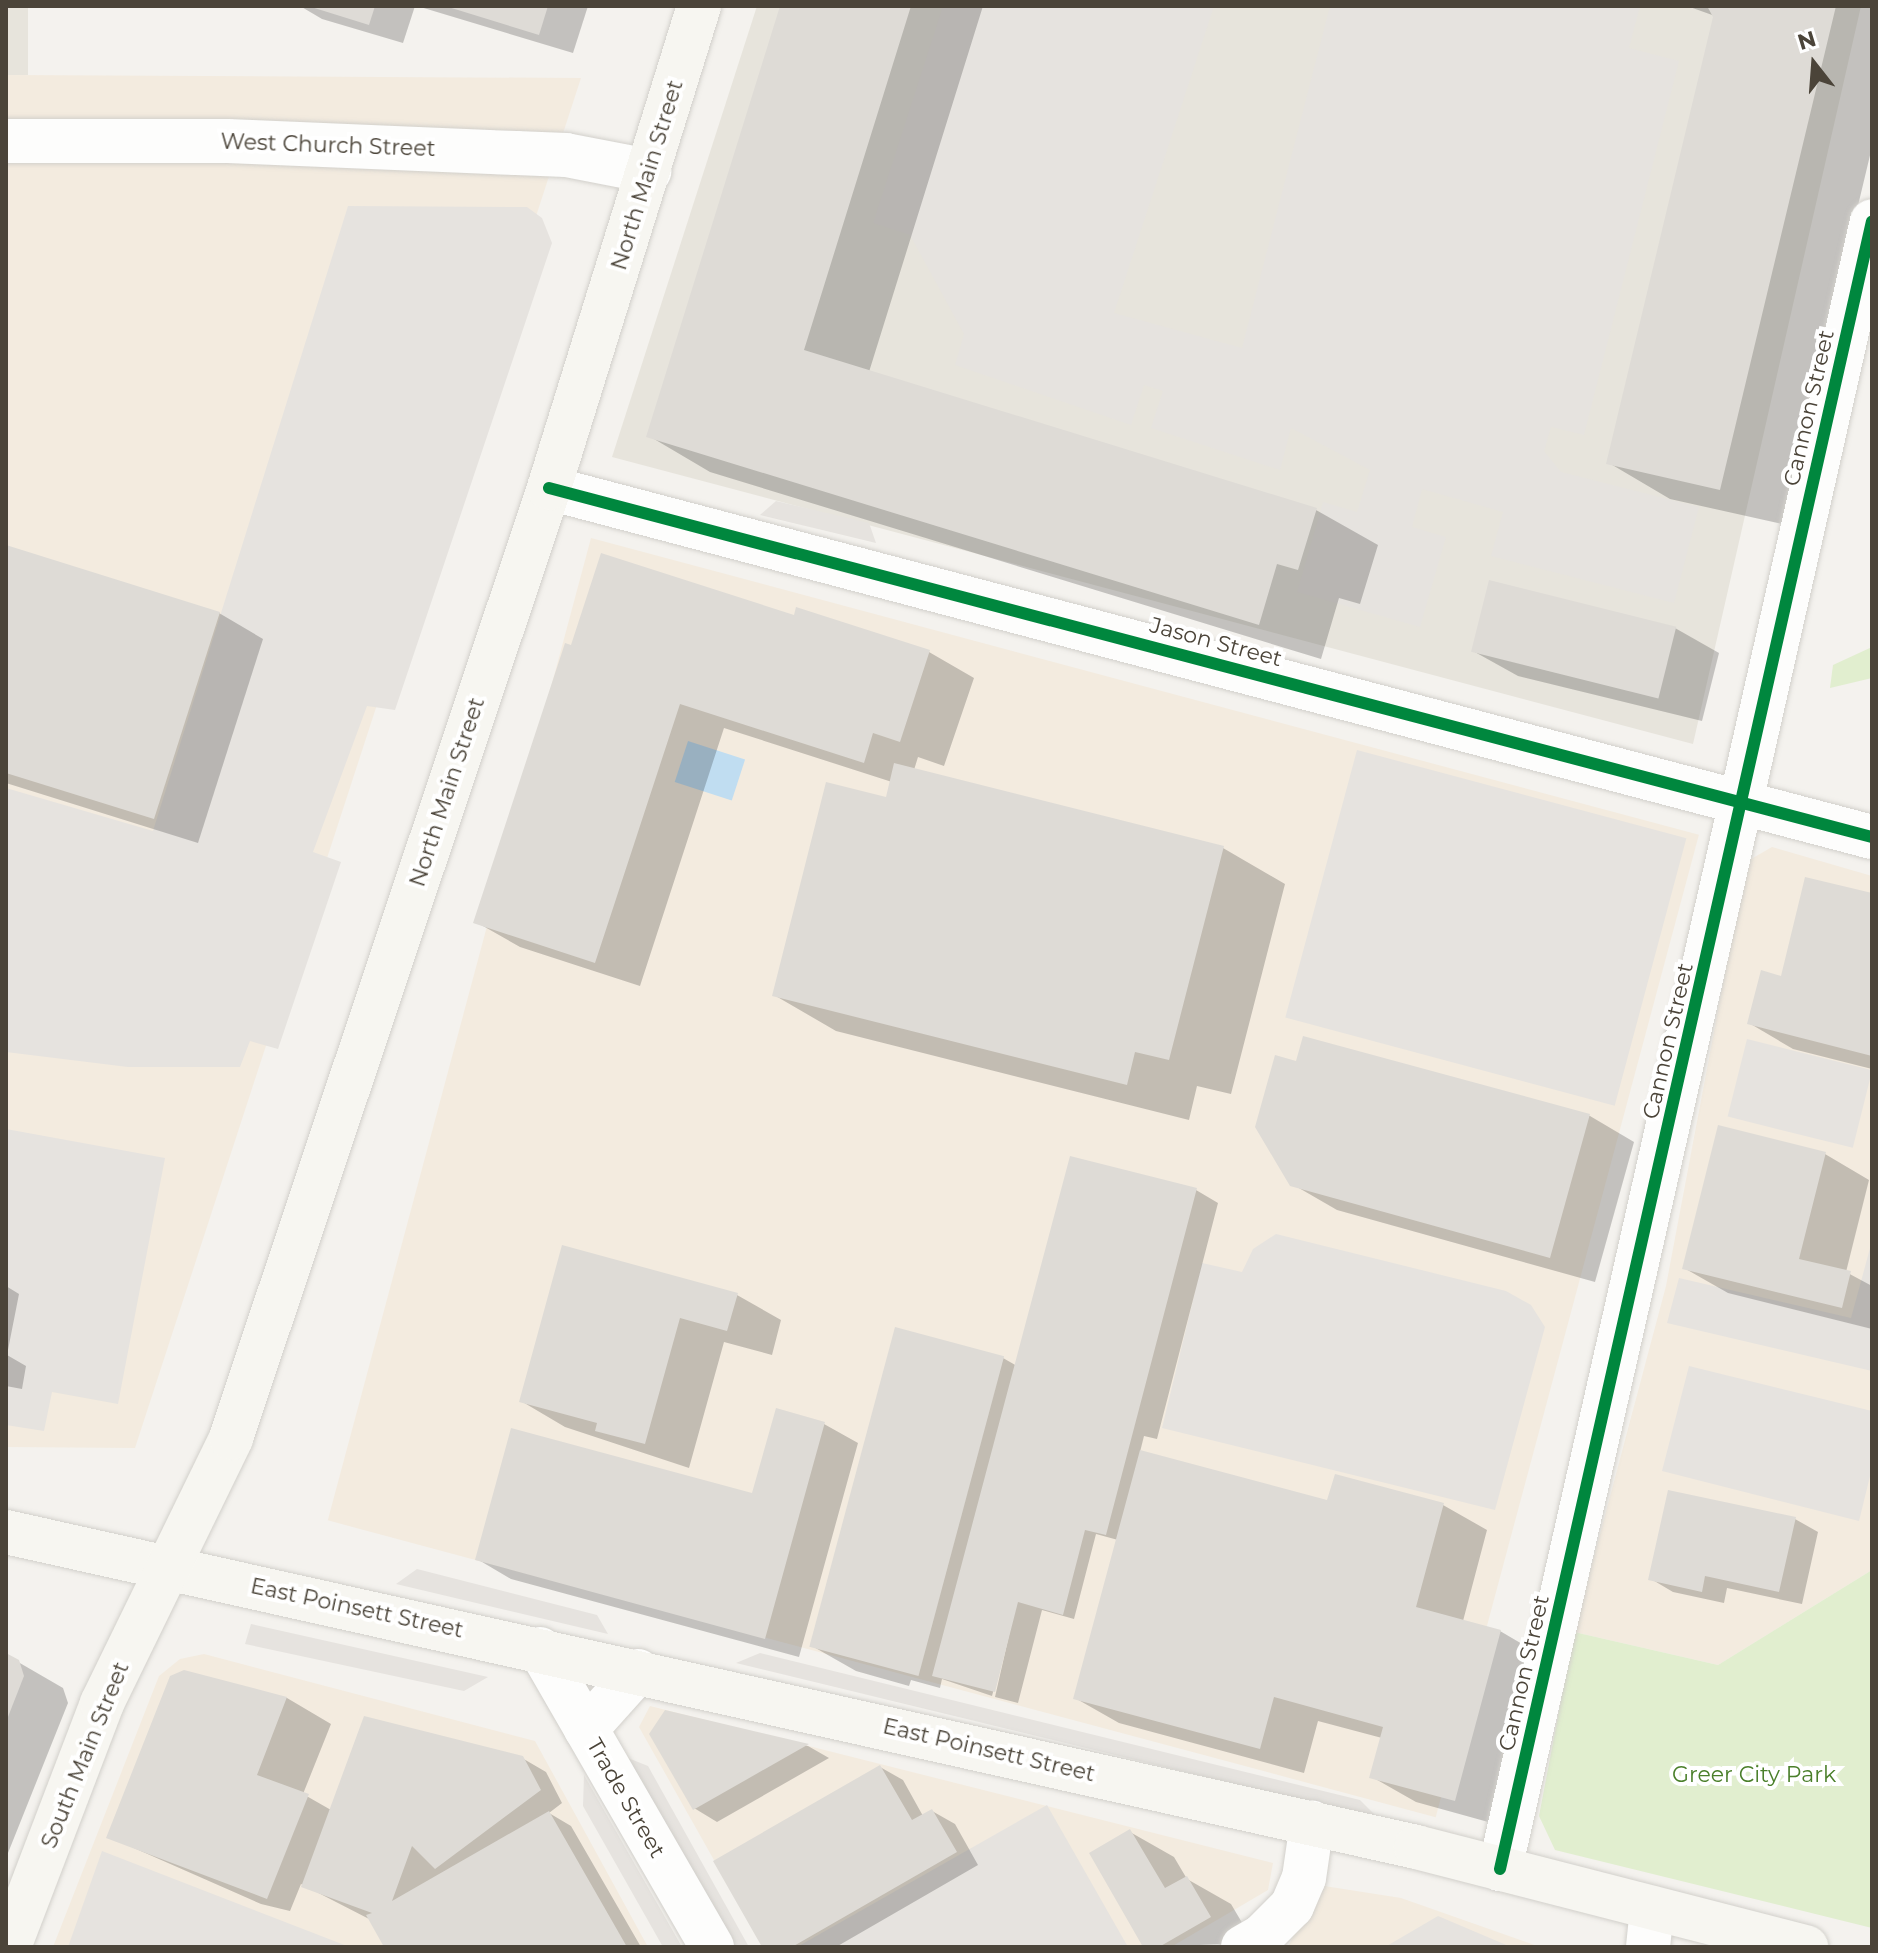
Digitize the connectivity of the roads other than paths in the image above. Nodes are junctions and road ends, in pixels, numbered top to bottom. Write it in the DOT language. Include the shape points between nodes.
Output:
graph roads {
  1 [pos="699,6"];
  2 [pos="7,144"];
  3 [pos="649,171"];
  4 [pos="1872,221"];
  5 [pos="549,488"];
  6 [pos="1742,801"];
  7 [pos="1872,837"];
  8 [pos="6,1532"];
  9 [pos="168,1567"];
  10 [pos="540,1649"];
  11 [pos="638,1671"];
  12 [pos="586,1729"];
  13 [pos="1312,1823"];
  14 [pos="1500,1869"];
  15 [pos="1650,1927"];
  16 [pos="9,1947"];
  17 [pos="712,1947"];
  18 [pos="1243,1947"];
  19 [pos="1806,1947"];
  1 -- 3 [label="main road, North Main Street"];
  2 -- 3 [label="street, West Church Street" via="228,141 566,155"];
  3 -- 5 [label="main road, North Main Street"];
  4 -- 6 [label="street, Cannon Street"];
  5 -- 6 [label="street, Jason Street"];
  5 -- 9 [label="main road, North Main Street" via="231,1438"];
  6 -- 7 [label="street, Jason Street"];
  6 -- 14 [label="street, Cannon Street"];
  8 -- 9 [label="main road, East Poinsett Street"];
  9 -- 10 [label="main road, East Poinsett Street"];
  9 -- 16 [label="main road, South Main Street" via="102,1703"];
  10 -- 11 [label="main road, East Poinsett Street"];
  10 -- 12 [label="street, Trade Street"];
  11 -- 12 [label="street" via="607,1712"];
  11 -- 13 [label="main road, East Poinsett Street"];
  12 -- 17 [label="street, Trade Street"];
  13 -- 14 [label="main road, East Poinsett Street"];
  13 -- 18 [label="street" via="1304,1878 1292,1906"];
  14 -- 15 [label="main road, East Poinsett Street"];
  15 -- 19 [label="main road, East Poinsett Street"];
}
